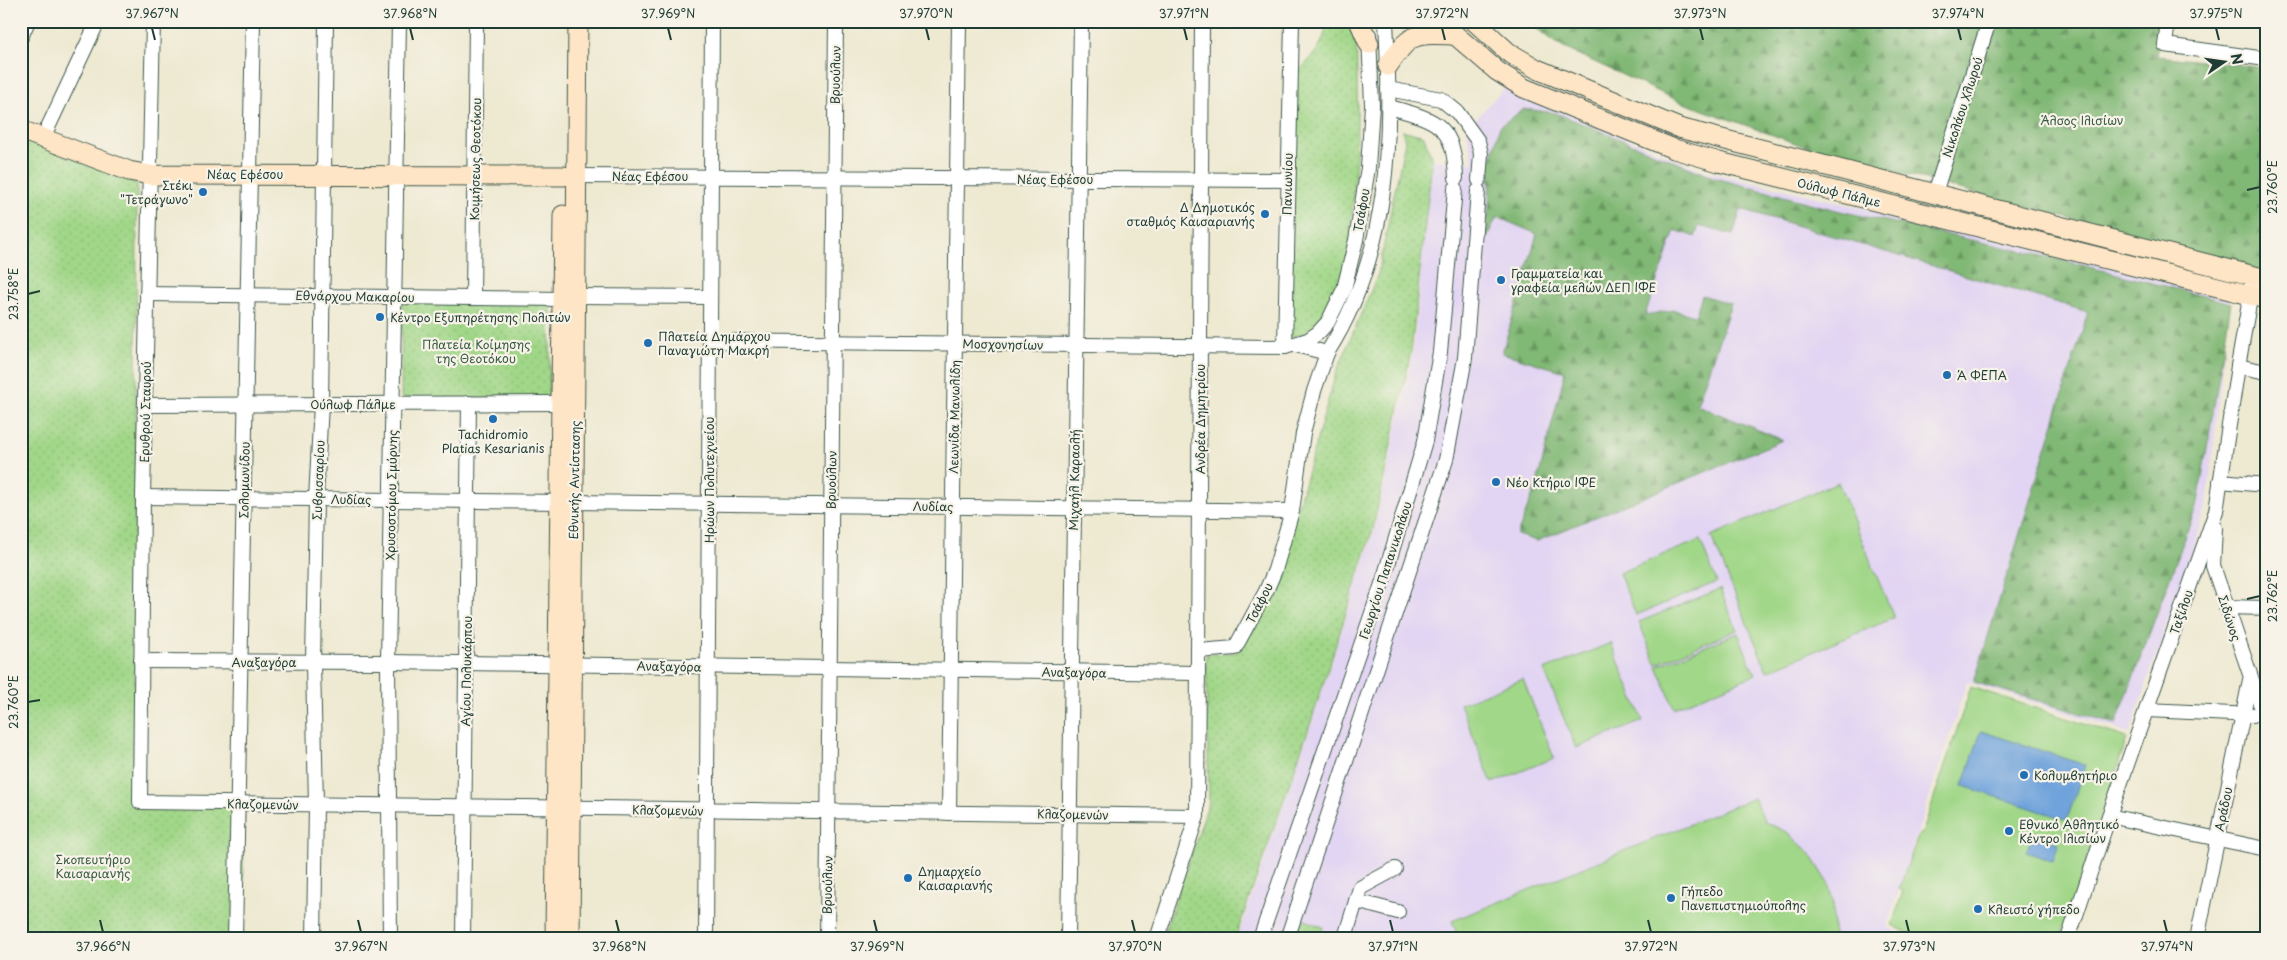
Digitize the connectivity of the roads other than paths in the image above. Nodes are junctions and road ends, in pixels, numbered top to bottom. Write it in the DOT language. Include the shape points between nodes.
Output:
graph roads {
  1 [pos="28,21"];
  2 [pos="98,21"];
  3 [pos="153,21"];
  4 [pos="253,21"];
  5 [pos="326,21"];
  6 [pos="399,21"];
  7 [pos="476,21"];
  8 [pos="565,21"];
  9 [pos="578,21"];
  10 [pos="712,21"];
  11 [pos="836,21"];
  12 [pos="959,21"];
  13 [pos="1081,21"];
  14 [pos="1202,21"];
  15 [pos="1292,21"];
  16 [pos="1359,21"];
  17 [pos="1368,21"];
  18 [pos="1386,21"];
  19 [pos="1440,21"];
  20 [pos="1474,21"];
  21 [pos="1989,21"];
  22 [pos="2168,21"];
  23 [pos="1455,35"];
  24 [pos="21,37"];
  25 [pos="1369,44"];
  26 [pos="2266,59"];
  27 [pos="1388,66"];
  28 [pos="1388,89"];
  29 [pos="1389,107"];
  30 [pos="21,130"];
  31 [pos="43,138"];
  32 [pos="324,173"];
  33 [pos="250,174"];
  34 [pos="397,174"];
  35 [pos="150,175"];
  36 [pos="474,175"];
  37 [pos="570,176"];
  38 [pos="711,176"];
  39 [pos="834,177"];
  40 [pos="957,178"];
  41 [pos="1078,179"];
  42 [pos="1201,179"];
  43 [pos="1287,180"];
  44 [pos="1935,193"];
  45 [pos="2260,277"];
  46 [pos="147,294"];
  47 [pos="247,295"];
  48 [pos="323,296"];
  49 [pos="396,297"];
  50 [pos="569,297"];
  51 [pos="710,297"];
  52 [pos="2258,297"];
  53 [pos="473,298"];
  54 [pos="710,341"];
  55 [pos="833,342"];
  56 [pos="955,343"];
  57 [pos="1076,345"];
  58 [pos="1200,346"];
  59 [pos="1290,346"];
  60 [pos="1327,353"];
  61 [pos="2238,366"];
  62 [pos="2266,372"];
  63 [pos="561,402"];
  64 [pos="469,403"];
  65 [pos="245,404"];
  66 [pos="321,404"];
  67 [pos="393,404"];
  68 [pos="145,405"];
  69 [pos="2220,481"];
  70 [pos="2266,485"];
  71 [pos="143,497"];
  72 [pos="243,498"];
  73 [pos="316,499"];
  74 [pos="390,500"];
  75 [pos="468,501"];
  76 [pos="566,502"];
  77 [pos="709,504"];
  78 [pos="831,505"];
  79 [pos="953,507"];
  80 [pos="1074,508"];
  81 [pos="1199,510"];
  82 [pos="1292,511"];
  83 [pos="2216,511"];
  84 [pos="2226,607"];
  85 [pos="2266,608"];
  86 [pos="1198,651"];
  87 [pos="141,661"];
  88 [pos="240,662"];
  89 [pos="388,662"];
  90 [pos="313,663"];
  91 [pos="466,664"];
  92 [pos="566,665"];
  93 [pos="708,666"];
  94 [pos="830,668"];
  95 [pos="951,670"];
  96 [pos="1072,672"];
  97 [pos="1198,673"];
  98 [pos="2250,680"];
  99 [pos="2147,710"];
  100 [pos="2243,715"];
  101 [pos="2265,717"];
  102 [pos="140,802"];
  103 [pos="237,804"];
  104 [pos="316,805"];
  105 [pos="388,806"];
  106 [pos="465,808"];
  107 [pos="564,808"];
  108 [pos="707,810"];
  109 [pos="828,812"];
  110 [pos="949,813"];
  111 [pos="1070,814"];
  112 [pos="1197,816"];
  113 [pos="2108,816"];
  114 [pos="2216,838"];
  115 [pos="2266,849"];
  116 [pos="1395,869"];
  117 [pos="1355,895"];
  118 [pos="1398,912"];
  119 [pos="1346,934"];
  120 [pos="234,939"];
  121 [pos="314,939"];
  122 [pos="390,939"];
  123 [pos="463,939"];
  124 [pos="555,939"];
  125 [pos="570,939"];
  126 [pos="706,939"];
  127 [pos="827,939"];
  128 [pos="1068,939"];
  129 [pos="1157,939"];
  130 [pos="1260,939"];
  131 [pos="1287,939"];
  132 [pos="2068,939"];
  133 [pos="2197,939"];
  1 -- 24 [label="street"];
  2 -- 31 [label="street"];
  3 -- 35 [label="street, Ερυθρού Σταυρού"];
  4 -- 33 [label="street, Σολομωνίδου"];
  5 -- 32 [label="street, Συβρισσαρίου"];
  6 -- 34 [label="street, Χρυσοστόμου Σμύρνης"];
  7 -- 36 [label="street, Κοιμήσεως Θεοτόκου"];
  8 -- 37 [label="main road, Εθνικής Αντίστασης"];
  9 -- 37 [label="main road, Εθνικής Αντίστασης"];
  10 -- 38 [label="street, Ηρώων Πολυτεχνείου"];
  11 -- 39 [label="street, Βρυούλων"];
  12 -- 40 [label="street, Λεωνίδα Μανωλίδη"];
  13 -- 41 [label="street, Μιχαήλ Καραολή"];
  14 -- 42 [label="street, Ανδρέα Δημητρίου"];
  15 -- 43 [label="street, Πανιωνίου"];
  16 -- 25 [label="main road"];
  17 -- 25 [label="street, Τσάφου"];
  18 -- 27 [label="street, Τσάφου"];
  19 -- 23 [label="main road, Ούλωφ Πάλμε"];
  20 -- 44 [label="main road, Ούλωφ Πάλμε" via="1508,52 1537,69 1679,128"];
  21 -- 44 [label="street, Νικολάου Χλωρού"];
  22 -- 26 [label="street" via="2165,45"];
  23 -- 27 [label="main road" via="1413,37 1403,42"];
  23 -- 52 [label="main road, Ούλωφ Πάλμε" via="1497,71 1524,88 1674,148"];
  25 -- 59 [label="street, Τσάφου" via="1372,104 1368,168 1344,289 1328,322 1308,340"];
  27 -- 28 [label="street, Τσάφου"];
  28 -- 29 [label="street, Τσάφου"];
  28 -- 131 [label="street, Γεωργίου Παπανικολάου" via="1441,99 1457,112 1478,141 1479,185 1465,358 1446,460"];
  29 -- 60 [label="street, Τσάφου" via="1386,176 1378,225 1354,301"];
  29 -- 130 [label="street, Γεωργίου Παπανικολάου" via="1430,118 1445,132 1455,156 1456,183 1440,352 1425,441 1383,581"];
  30 -- 31 [label="main road, Νέας Εφέσου"];
  31 -- 35 [label="main road, Νέας Εφέσου" via="129,172"];
  32 -- 33 [label="main road, Νέας Εφέσου"];
  32 -- 34 [label="main road, Νέας Εφέσου"];
  32 -- 48 [label="street, Συβρισσαρίου"];
  33 -- 35 [label="main road, Νέας Εφέσου"];
  33 -- 47 [label="street, Σολομωνίδου"];
  34 -- 36 [label="main road, Νέας Εφέσου"];
  34 -- 49 [label="street, Χρυσοστόμου Σμύρνης"];
  35 -- 46 [label="street, Ερυθρού Σταυρού"];
  36 -- 37 [label="main road, Νέας Εφέσου"];
  36 -- 53 [label="street, Κοιμήσεως Θεοτόκου"];
  37 -- 38 [label="street, Νέας Εφέσου"];
  37 -- 50 [label="main road, Εθνικής Αντίστασης"];
  38 -- 39 [label="street, Νέας Εφέσου"];
  38 -- 51 [label="street, Ηρώων Πολυτεχνείου"];
  39 -- 40 [label="street, Νέας Εφέσου"];
  39 -- 55 [label="street, Βρυούλων"];
  40 -- 41 [label="street, Νέας Εφέσου"];
  40 -- 56 [label="street, Λεωνίδα Μανωλίδη"];
  41 -- 42 [label="street, Νέας Εφέσου"];
  41 -- 57 [label="street, Μιχαήλ Καραολή"];
  42 -- 43 [label="street, Νέας Εφέσου"];
  42 -- 58 [label="street, Ανδρέα Δημητρίου"];
  43 -- 59 [label="street, Πανιωνίου"];
  44 -- 45 [label="main road, Ούλωφ Πάλμε"];
  45 -- 52 [label="street, Ταξίλου"];
  46 -- 47 [label="street, Εθνάρχου Μακαρίου"];
  46 -- 68 [label="street, Ερυθρού Σταυρού"];
  47 -- 48 [label="street, Εθνάρχου Μακαρίου"];
  47 -- 65 [label="street, Σολομωνίδου"];
  48 -- 49 [label="street, Εθνάρχου Μακαρίου"];
  48 -- 66 [label="street, Συβρισσαρίου"];
  49 -- 53 [label="street, Εθνάρχου Μακαρίου"];
  49 -- 67 [label="street, Χρυσοστόμου Σμύρνης"];
  50 -- 51 [label="street"];
  50 -- 53 [label="street, Εθνάρχου Μακαρίου"];
  50 -- 63 [label="main road, Εθνικής Αντίστασης"];
  50 -- 76 [label="main road, Εθνικής Αντίστασης"];
  51 -- 54 [label="street, Ηρώων Πολυτεχνείου"];
  52 -- 61 [label="street, Ταξίλου"];
  54 -- 55 [label="street, Μοσχονησίων"];
  54 -- 77 [label="street, Ηρώων Πολυτεχνείου"];
  55 -- 56 [label="street, Μοσχονησίων"];
  55 -- 78 [label="street, Βρυούλων"];
  56 -- 57 [label="street, Μοσχονησίων"];
  56 -- 79 [label="street, Λεωνίδα Μανωλίδη"];
  57 -- 58 [label="street, Μοσχονησίων"];
  57 -- 80 [label="street, Μιχαήλ Καραολή"];
  58 -- 59 [label="street, Μοσχονησίων"];
  58 -- 81 [label="street, Ανδρέα Δημητρίου"];
  59 -- 60 [label="street"];
  60 -- 82 [label="street, Τσάφου" via="1303,433"];
  61 -- 62 [label="street"];
  61 -- 69 [label="street, Ταξίλου"];
  63 -- 64 [label="street, Ούλωφ Πάλμε"];
  63 -- 76 [label="main road, Εθνικής Αντίστασης"];
  64 -- 67 [label="street, Ούλωφ Πάλμε"];
  64 -- 75 [label="street, Αγίου Πολυκάρπου"];
  65 -- 66 [label="street, Ούλωφ Πάλμε"];
  65 -- 68 [label="street, Ούλωφ Πάλμε"];
  65 -- 72 [label="street, Σολομωνίδου"];
  66 -- 67 [label="street, Ούλωφ Πάλμε"];
  66 -- 73 [label="street, Συβρισσαρίου"];
  67 -- 74 [label="street, Χρυσοστόμου Σμύρνης"];
  68 -- 71 [label="street, Ερυθρού Σταυρού"];
  69 -- 70 [label="street"];
  69 -- 83 [label="street, Ταξίλου"];
  71 -- 72 [label="street, Λυδίας"];
  71 -- 87 [label="street, Ερυθρού Σταυρού"];
  72 -- 73 [label="street, Λυδίας"];
  72 -- 88 [label="street, Σολομωνίδου"];
  73 -- 74 [label="street, Λυδίας"];
  73 -- 90 [label="street, Συβρισσαρίου"];
  74 -- 75 [label="street, Λυδίας"];
  74 -- 89 [label="street, Χρυσοστόμου Σμύρνης"];
  75 -- 76 [label="street, Λυδίας"];
  75 -- 91 [label="street, Αγίου Πολυκάρπου"];
  76 -- 77 [label="street, Λυδίας"];
  76 -- 92 [label="main road, Εθνικής Αντίστασης"];
  77 -- 78 [label="street, Λυδίας"];
  77 -- 93 [label="street, Ηρώων Πολυτεχνείου"];
  78 -- 79 [label="street, Λυδίας"];
  78 -- 94 [label="street, Βρυούλων"];
  79 -- 80 [label="street, Λυδίας"];
  79 -- 95 [label="street, Λεωνίδα Μανωλίδη"];
  80 -- 81 [label="street, Λυδίας"];
  80 -- 96 [label="street, Μιχαήλ Καραολή"];
  81 -- 82 [label="street, Λυδίας"];
  81 -- 86 [label="street, Ανδρέα Δημητρίου"];
  82 -- 86 [label="street, Τσάφου" via="1266,592 1235,648"];
  83 -- 84 [label="street, Σιδώνος" via="2213,566"];
  83 -- 99 [label="street, Ταξίλου"];
  84 -- 85 [label="street"];
  84 -- 98 [label="street, Σιδώνος"];
  86 -- 97 [label="street, Ανδρέα Δημητρίου"];
  87 -- 88 [label="street, Αναξαγόρα"];
  87 -- 102 [label="street, Ερυθρού Σταυρού"];
  88 -- 90 [label="street, Αναξαγόρα"];
  88 -- 103 [label="street, Σολομωνίδου"];
  89 -- 90 [label="street, Αναξαγόρα"];
  89 -- 91 [label="street, Αναξαγόρα"];
  89 -- 105 [label="street, Χρυσοστόμου Σμύρνης"];
  90 -- 104 [label="street, Συβρισσαρίου"];
  91 -- 92 [label="street, Αναξαγόρα"];
  91 -- 106 [label="street, Αγίου Πολυκάρπου"];
  92 -- 93 [label="street, Αναξαγόρα"];
  92 -- 107 [label="main road, Εθνικής Αντίστασης"];
  93 -- 94 [label="street, Αναξαγόρα"];
  93 -- 108 [label="street, Ηρώων Πολυτεχνείου"];
  94 -- 95 [label="street, Αναξαγόρα"];
  94 -- 109 [label="street, Βρυούλων"];
  95 -- 96 [label="street, Αναξαγόρα"];
  95 -- 110 [label="street, Λεωνίδα Μανωλίδη"];
  96 -- 97 [label="street, Αναξαγόρα"];
  96 -- 111 [label="street, Μιχαήλ Καραολή"];
  97 -- 112 [label="street, Ανδρέα Δημητρίου"];
  98 -- 100 [label="street, Αράδου"];
  98 -- 101 [label="street, Σιδώνος"];
  99 -- 100 [label="street"];
  99 -- 113 [label="street, Ταξίλου"];
  100 -- 101 [label="street"];
  100 -- 114 [label="street, Αράδου"];
  102 -- 103 [label="street, Κλαζομενών"];
  103 -- 104 [label="street, Κλαζομενών"];
  103 -- 120 [label="street, Σολομωνίδου"];
  104 -- 105 [label="street, Κλαζομενών"];
  104 -- 121 [label="street, Συβρισσαρίου"];
  105 -- 106 [label="street, Κλαζομενών"];
  105 -- 122 [label="street, Χρυσοστόμου Σμύρνης"];
  106 -- 107 [label="street, Κλαζομενών"];
  106 -- 123 [label="street, Αγίου Πολυκάρπου"];
  107 -- 108 [label="street, Κλαζομενών"];
  107 -- 124 [label="main road, Εθνικής Αντίστασης"];
  107 -- 125 [label="main road, Εθνικής Αντίστασης"];
  108 -- 109 [label="street, Κλαζομενών"];
  108 -- 126 [label="street, Ηρώων Πολυτεχνείου"];
  109 -- 110 [label="street, Κλαζομενών"];
  109 -- 127 [label="street, Βρυούλων"];
  110 -- 111 [label="street, Κλαζομενών"];
  111 -- 112 [label="street, Κλαζομενών"];
  111 -- 128 [label="street, Μιχαήλ Καραολή"];
  112 -- 129 [label="street"];
  113 -- 114 [label="street"];
  113 -- 132 [label="street, Ταξίλου"];
  114 -- 115 [label="street"];
  114 -- 133 [label="street, Αράδου"];
  116 -- 117 [label="street" via="1360,888"];
  117 -- 118 [label="street"];
  117 -- 119 [label="street"];
}
